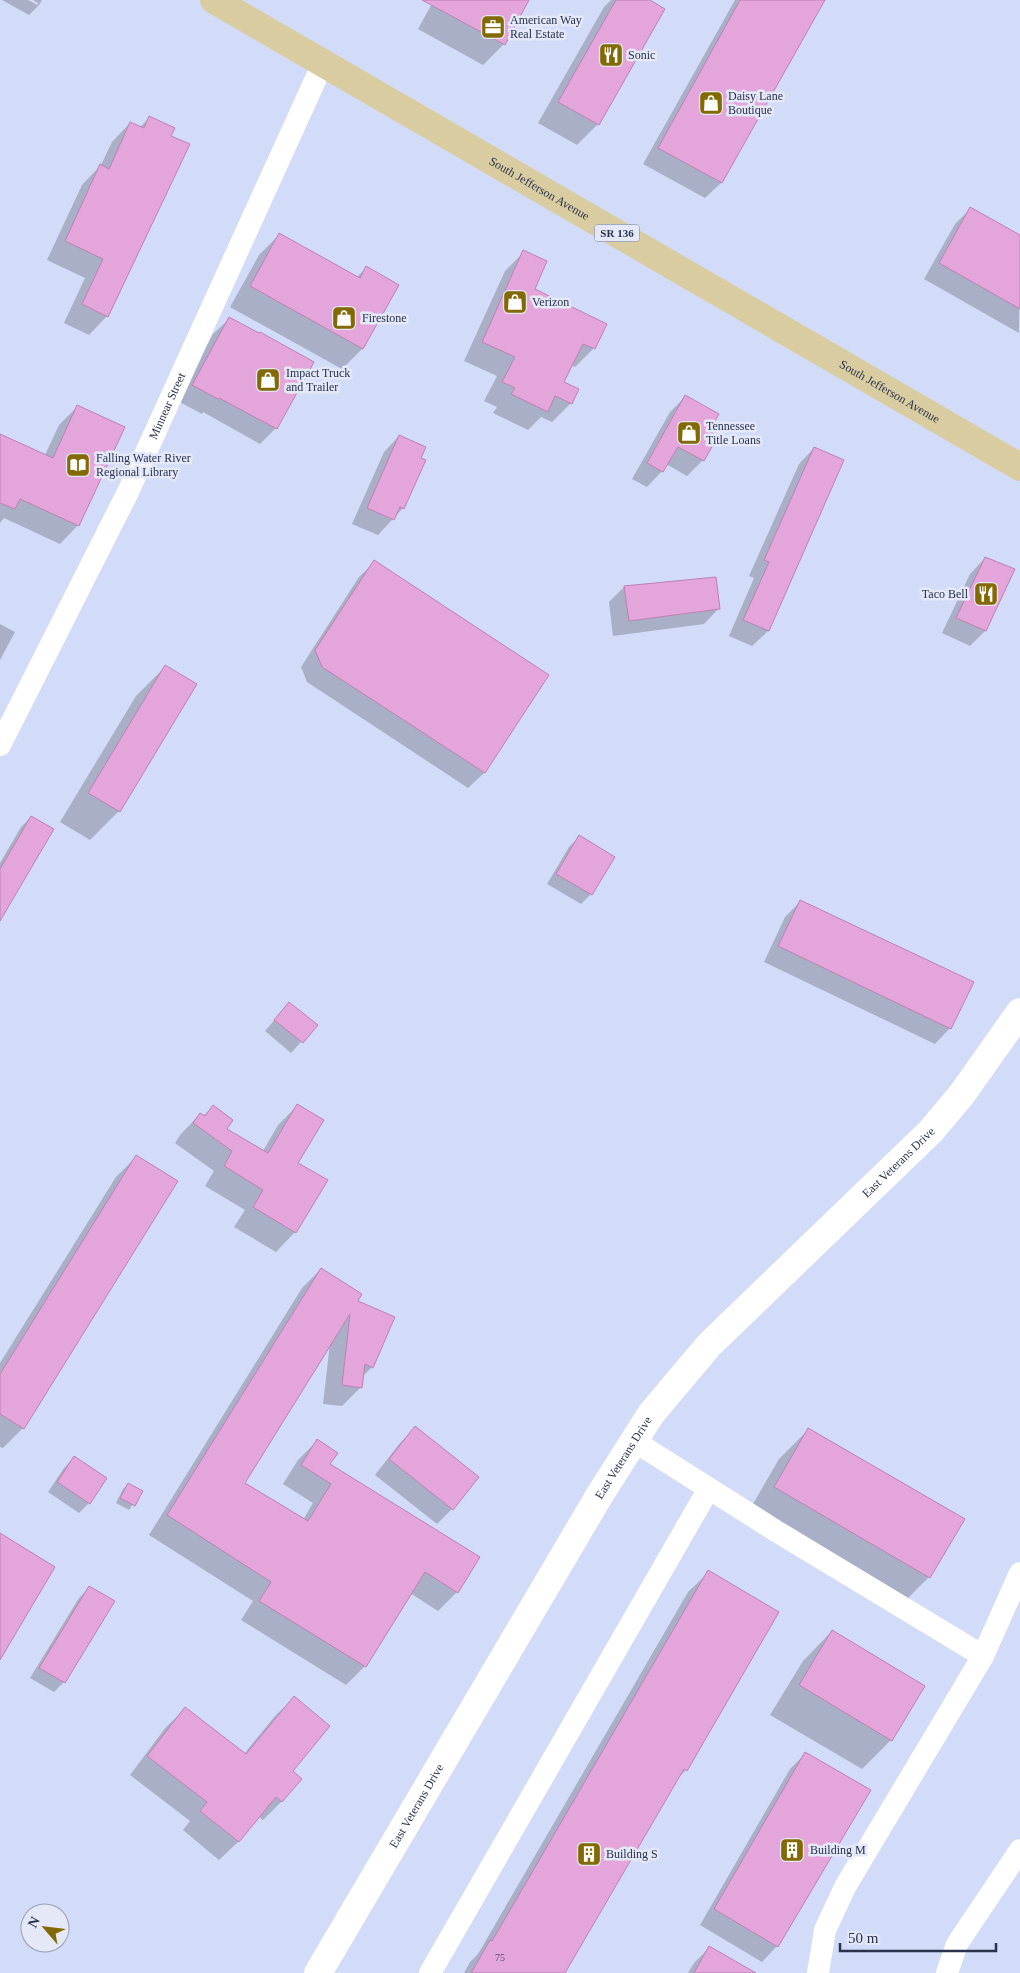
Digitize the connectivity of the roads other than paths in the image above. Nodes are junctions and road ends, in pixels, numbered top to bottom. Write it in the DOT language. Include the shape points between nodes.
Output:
graph roads {
  1 [pos="214,0"];
  2 [pos="323,63"];
  3 [pos="1020,467"];
  4 [pos="0,744"];
  5 [pos="1020,1012"];
  6 [pos="634,1441"];
  7 [pos="708,1490"];
  8 [pos="1020,1573"];
  9 [pos="983,1656"];
  10 [pos="1020,1850"];
  11 [pos="318,1973"];
  12 [pos="430,1973"];
  13 [pos="818,1973"];
  14 [pos="947,1973"];
  1 -- 2 [label="main road, South Jefferson Avenue / SR 136"];
  2 -- 3 [label="main road, South Jefferson Avenue / SR 136"];
  2 -- 4 [label="street, Minnear Street" via="128,492"];
  5 -- 6 [label="street, East Veterans Drive" via="962,1094 931,1131 709,1345 651,1414"];
  6 -- 7 [label="street"];
  6 -- 11 [label="street, East Veterans Drive"];
  7 -- 9 [label="street"];
  7 -- 12 [label="street"];
  8 -- 9 [label="street"];
  9 -- 13 [label="street" via="845,1887 825,1930"];
  10 -- 14 [label="street" via="957,1944"];
}
